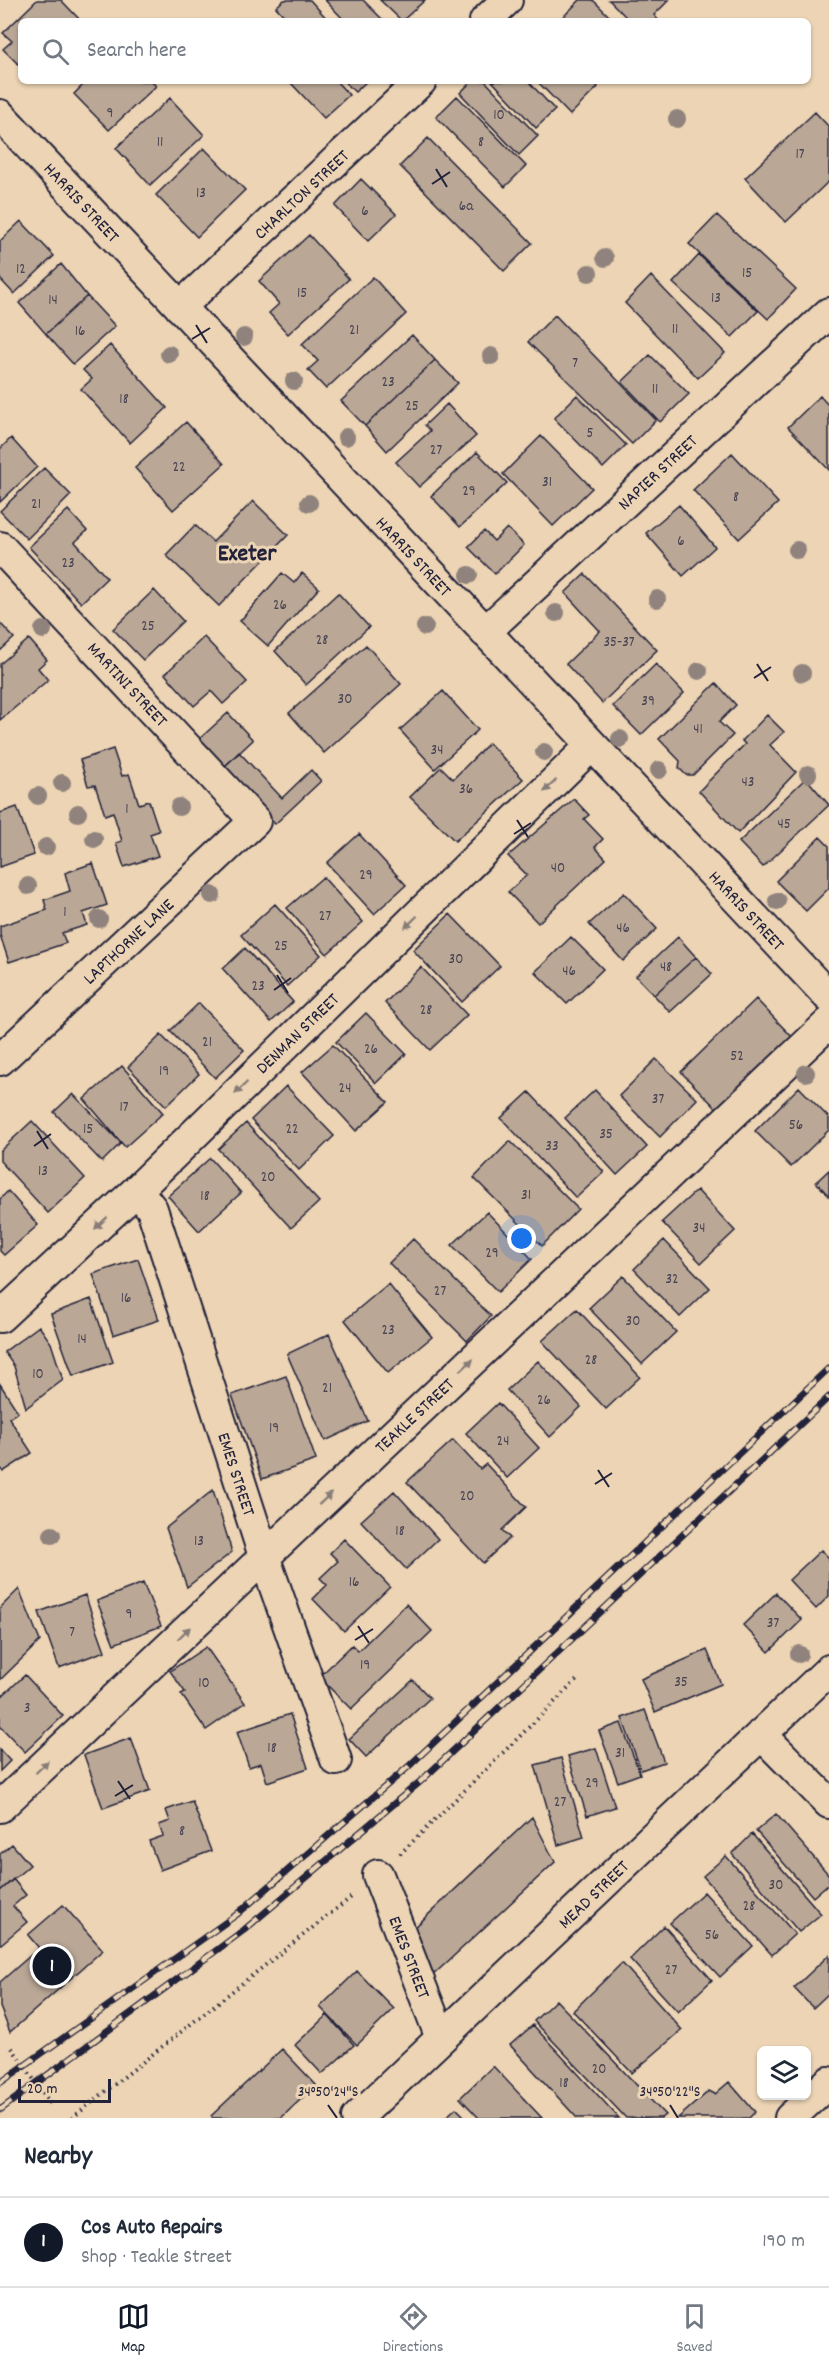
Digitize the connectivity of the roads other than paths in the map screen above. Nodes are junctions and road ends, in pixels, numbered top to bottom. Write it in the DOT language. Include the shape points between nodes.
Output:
graph roads {
  1 [pos="507,0"];
  2 [pos="488,18"];
  3 [pos="418,84"];
  4 [pos="0,115"];
  5 [pos="180,307"];
  6 [pos="829,313"];
  7 [pos="0,547"];
  8 [pos="485,632"];
  9 [pos="592,745"];
  10 [pos="255,821"];
  11 [pos="828,1002"];
  12 [pos="0,1060"];
  13 [pos="137,1190"];
  14 [pos="0,1317"];
  15 [pos="264,1556"];
  16 [pos="829,1670"];
  17 [pos="761,1734"];
  18 [pos="336,1760"];
  19 [pos="829,1803"];
  20 [pos="0,1807"];
  21 [pos="378,1875"];
  22 [pos="441,2038"];
  23 [pos="829,2082"];
  24 [pos="357,2118"];
  25 [pos="790,2118"];
  1 -- 2 [label="street"];
  3 -- 5 [label="street, CHARLTON STREET"];
  4 -- 5 [label="street, HARRIS STREET"];
  5 -- 8 [label="street, HARRIS STREET"];
  6 -- 8 [label="street, NAPIER STREET"];
  7 -- 10 [label="street, MARTINI STREET"];
  8 -- 9 [label="street, HARRIS STREET"];
  9 -- 11 [label="street, HARRIS STREET"];
  9 -- 13 [label="street, DENMAN STREET, one-way"];
  10 -- 12 [label="street, LAPTHORNE LANE"];
  15 -- 11 [label="street, TEAKLE STREET, one-way"];
  13 -- 14 [label="street, DENMAN STREET, one-way"];
  13 -- 15 [label="street, EMES STREET" via="152,1209"];
  15 -- 18 [label="street, EMES STREET"];
  20 -- 15 [label="street, TEAKLE STREET, one-way"];
  16 -- 17 [label="street, MEAD STREET"];
  17 -- 19 [label="street"];
  17 -- 22 [label="street, MEAD STREET"];
  21 -- 22 [label="street, EMES STREET"];
  22 -- 24 [label="street, MEAD STREET"];
  23 -- 25 [label="street"];
}
